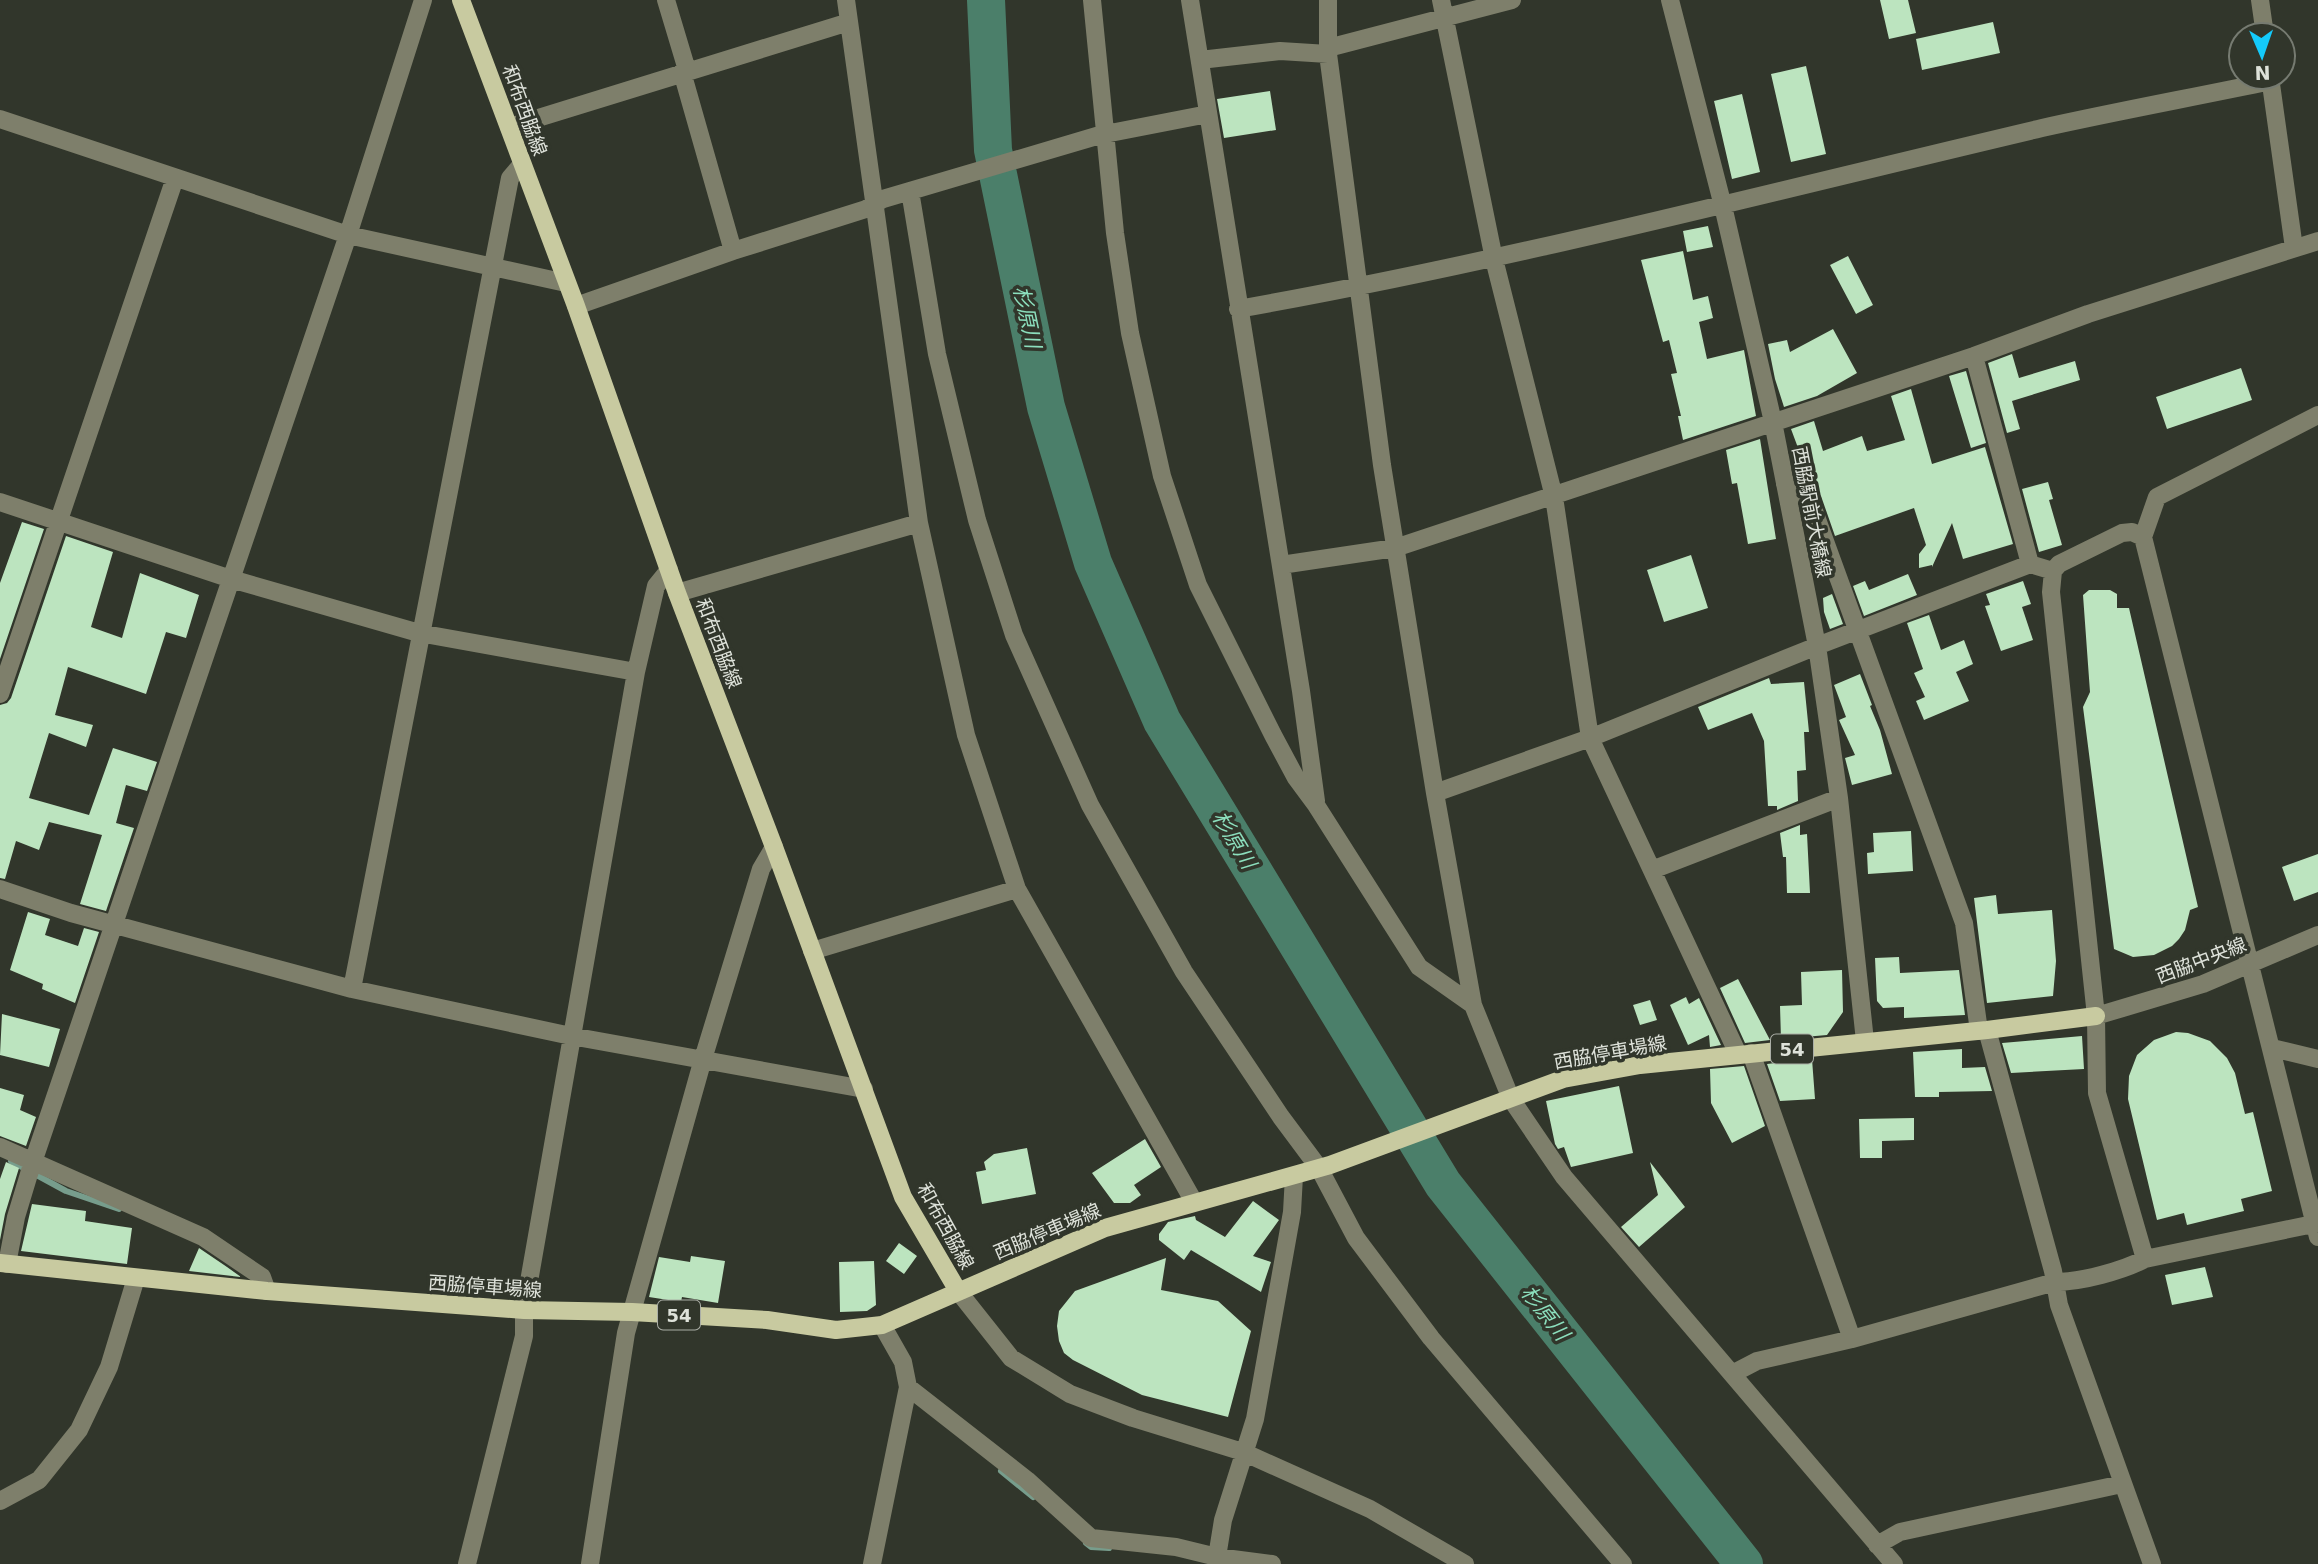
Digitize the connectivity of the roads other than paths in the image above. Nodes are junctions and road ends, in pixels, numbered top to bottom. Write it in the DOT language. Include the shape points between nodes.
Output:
graph roads {
  1 [pos="423,0"];
  2 [pos="461,0"];
  3 [pos="666,0"];
  4 [pos="846,0"];
  5 [pos="1092,0"];
  6 [pos="1190,0"];
  7 [pos="1328,0"];
  8 [pos="1512,0"];
  9 [pos="1670,0"];
  10 [pos="2260,0"];
  11 [pos="1443,8"];
  12 [pos="2262,21"];
  13 [pos="849,22"];
  14 [pos="1328,51"];
  15 [pos="1200,60"];
  16 [pos="685,71"];
  17 [pos="2227,88"];
  18 [pos="2273,91"];
  19 [pos="1208,114"];
  20 [pos="0,119"];
  21 [pos="509,127"];
  22 [pos="1103,134"];
  23 [pos="522,164"];
  24 [pos="175,178"];
  25 [pos="914,190"];
  26 [pos="875,204"];
  27 [pos="1723,206"];
  28 [pos="348,235"];
  29 [pos="2318,242"];
  30 [pos="2294,248"];
  31 [pos="733,251"];
  32 [pos="1494,259"];
  33 [pos="492,267"];
  34 [pos="566,283"];
  35 [pos="1358,288"];
  36 [pos="576,306"];
  37 [pos="1238,309"];
  38 [pos="1974,356"];
  39 [pos="2318,415"];
  40 [pos="1773,422"];
  41 [pos="1785,484"];
  42 [pos="1554,497"];
  43 [pos="0,502"];
  44 [pos="60,521"];
  45 [pos="919,523"];
  46 [pos="2143,537"];
  47 [pos="1395,548"];
  48 [pos="2030,564"];
  49 [pos="1281,565"];
  50 [pos="668,570"];
  51 [pos="2053,571"];
  52 [pos="232,579"];
  53 [pos="677,593"];
  54 [pos="1858,631"];
  55 [pos="419,633"];
  56 [pos="1817,646"];
  57 [pos="636,672"];
  58 [pos="0,694"];
  59 [pos="1590,738"];
  60 [pos="1435,793"];
  61 [pos="1839,798"];
  62 [pos="1316,805"];
  63 [pos="774,847"];
  64 [pos="1652,870"];
  65 [pos="0,889"];
  66 [pos="1017,889"];
  67 [pos="115,923"];
  68 [pos="2318,935"];
  69 [pos="812,951"];
  70 [pos="2251,963"];
  71 [pos="352,989"];
  72 [pos="1474,1005"];
  73 [pos="2096,1016"];
  74 [pos="1983,1031"];
  75 [pos="571,1036"];
  76 [pos="1865,1041"];
  77 [pos="2272,1048"];
  78 [pos="1744,1054"];
  79 [pos="703,1059"];
  80 [pos="2318,1059"];
  81 [pos="864,1089"];
  82 [pos="1511,1099"];
  83 [pos="0,1147"];
  84 [pos="1324,1167"];
  85 [pos="31,1168"];
  86 [pos="1294,1176"];
  87 [pos="1194,1202"];
  88 [pos="2317,1228"];
  89 [pos="2144,1259"];
  90 [pos="3,1263"];
  91 [pos="136,1278"];
  92 [pos="2055,1282"];
  93 [pos="267,1291"];
  94 [pos="958,1291"];
  95 [pos="524,1310"];
  96 [pos="632,1312"];
  97 [pos="882,1325"];
  98 [pos="1852,1339"];
  99 [pos="1732,1374"];
  100 [pos="908,1387"];
  101 [pos="1242,1452"];
  102 [pos="2122,1484"];
  103 [pos="0,1502"];
  104 [pos="1877,1545"];
  105 [pos="1217,1557"];
  106 [pos="467,1564"];
  107 [pos="590,1564"];
  108 [pos="872,1564"];
  109 [pos="1272,1564"];
  110 [pos="1465,1564"];
  111 [pos="1623,1564"];
  112 [pos="1894,1564"];
  113 [pos="2152,1564"];
  1 -- 28 [label="street"];
  2 -- 21 [label="main road, 和布西脇線"];
  3 -- 16 [label="street"];
  4 -- 13 [label="street"];
  5 -- 22 [label="street"];
  6 -- 15 [label="street"];
  7 -- 14 [label="street"];
  8 -- 11 [label="street"];
  9 -- 27 [label="street, 西脇駅前大橋線"];
  10 -- 12 [label="street"];
  11 -- 14 [label="street"];
  11 -- 32 [label="street"];
  13 -- 16 [label="street"];
  13 -- 26 [label="street"];
  14 -- 15 [label="street"];
  14 -- 35 [label="street"];
  15 -- 19 [label="street"];
  16 -- 21 [label="street"];
  16 -- 31 [label="street"];
  17 -- 27 [label="street"];
  18 -- 30 [label="street"];
  19 -- 22 [label="street"];
  19 -- 37 [label="street"];
  20 -- 24 [label="street"];
  21 -- 23 [label="main road, 和布西脇線"];
  22 -- 25 [label="street"];
  22 -- 62 [label="street" via="1130,333 1162,477 1198,584 1296,778"];
  23 -- 33 [label="street" via="510,178"];
  23 -- 34 [label="main road, 和布西脇線"];
  24 -- 28 [label="street"];
  24 -- 44 [label="street"];
  25 -- 26 [label="street"];
  25 -- 84 [label="street" via="937,354 977,520 1014,635 1090,805 1184,972 1281,1117"];
  26 -- 31 [label="street"];
  26 -- 45 [label="street"];
  27 -- 32 [label="street"];
  27 -- 40 [label="street, 西脇駅前大橋線"];
  28 -- 33 [label="street"];
  28 -- 52 [label="street"];
  29 -- 30 [label="street"];
  30 -- 38 [label="street"];
  31 -- 36 [label="street"];
  32 -- 35 [label="street"];
  32 -- 42 [label="street"];
  33 -- 34 [label="street"];
  33 -- 55 [label="street"];
  34 -- 36 [label="main road, 和布西脇線"];
  35 -- 37 [label="street"];
  35 -- 47 [label="street"];
  36 -- 50 [label="main road, 和布西脇線"];
  37 -- 49 [label="street"];
  38 -- 40 [label="street"];
  38 -- 48 [label="street"];
  39 -- 46 [label="street" via="2157,497"];
  40 -- 41 [label="street, 西脇駅前大橋線"];
  40 -- 42 [label="street"];
  41 -- 54 [label="street" via="1810,500"];
  41 -- 56 [label="street, 西脇駅前大橋線"];
  42 -- 47 [label="street"];
  42 -- 59 [label="street"];
  43 -- 44 [label="street"];
  44 -- 52 [label="street"];
  44 -- 58 [label="street"];
  45 -- 53 [label="street"];
  45 -- 66 [label="street" via="966,736"];
  46 -- 51 [label="street" via="2122,533"];
  46 -- 70 [label="street"];
  47 -- 49 [label="street"];
  47 -- 60 [label="street"];
  48 -- 51 [label="street"];
  48 -- 54 [label="street"];
  49 -- 62 [label="street"];
  50 -- 53 [label="main road, 和布西脇線"];
  50 -- 57 [label="street" via="656,586"];
  51 -- 73 [label="street" via="2051,592"];
  52 -- 55 [label="street"];
  52 -- 67 [label="street"];
  53 -- 63 [label="main road, 和布西脇線"];
  54 -- 56 [label="street"];
  54 -- 74 [label="street" via="1964,923"];
  55 -- 57 [label="street"];
  55 -- 71 [label="street"];
  56 -- 59 [label="street"];
  56 -- 61 [label="street, 西脇駅前大橋線"];
  57 -- 75 [label="street"];
  59 -- 60 [label="street"];
  59 -- 64 [label="street"];
  60 -- 72 [label="street"];
  61 -- 64 [label="street"];
  61 -- 76 [label="street, 西脇駅前大橋線"];
  62 -- 72 [label="street" via="1419,967"];
  63 -- 69 [label="main road, 和布西脇線"];
  63 -- 79 [label="street" via="761,869"];
  64 -- 78 [label="street"];
  65 -- 67 [label="street"];
  66 -- 69 [label="street"];
  66 -- 87 [label="street"];
  67 -- 71 [label="street"];
  67 -- 85 [label="street"];
  68 -- 70 [label="street, 西脇中央線"];
  69 -- 81 [label="main road, 和布西脇線"];
  70 -- 73 [label="street, 西脇中央線" via="2181,991"];
  70 -- 77 [label="street"];
  71 -- 75 [label="street"];
  72 -- 82 [label="street"];
  73 -- 74 [label="main road, 西脇停車場線 / 54"];
  73 -- 89 [label="street" via="2097,1093"];
  74 -- 76 [label="main road, 西脇停車場線 / 54"];
  74 -- 92 [label="street"];
  75 -- 79 [label="street"];
  75 -- 95 [label="street"];
  76 -- 78 [label="main road, 西脇停車場線 / 54"];
  77 -- 80 [label="street"];
  77 -- 88 [label="street"];
  78 -- 82 [label="main road, 西脇停車場線 / 54" via="1563,1079"];
  78 -- 98 [label="street"];
  79 -- 81 [label="street"];
  79 -- 96 [label="street"];
  81 -- 94 [label="main road, 和布西脇線" via="903,1197"];
  82 -- 84 [label="main road, 西脇停車場線 / 54"];
  82 -- 99 [label="street" via="1564,1177"];
  83 -- 85 [label="street"];
  84 -- 86 [label="main road, 西脇停車場線 / 54"];
  84 -- 111 [label="street" via="1356,1238 1431,1338"];
  85 -- 90 [label="street"];
  85 -- 93 [label="street" via="203,1237 262,1277"];
  86 -- 87 [label="main road, 西脇停車場線 / 54"];
  86 -- 101 [label="street" via="1292,1212 1255,1419"];
  87 -- 94 [label="main road, 西脇停車場線 / 54" via="1105,1228"];
  88 -- 89 [label="street"];
  89 -- 92 [label="street" via="2132,1266"];
  90 -- 91 [label="main road, 西脇停車場線 / 54"];
  91 -- 93 [label="main road, 西脇停車場線 / 54"];
  91 -- 103 [label="street" via="109,1367 79,1430 39,1480"];
  92 -- 98 [label="street"];
  92 -- 102 [label="street"];
  93 -- 95 [label="main road, 西脇停車場線 / 54"];
  94 -- 97 [label="main road, 西脇停車場線 / 54"];
  94 -- 101 [label="street" via="1011,1358 1070,1394"];
  95 -- 96 [label="main road, 西脇停車場線 / 54"];
  95 -- 106 [label="street" via="524,1336"];
  96 -- 97 [label="main road, 西脇停車場線 / 54" via="766,1320 836,1330"];
  96 -- 107 [label="street"];
  97 -- 100 [label="street" via="903,1362"];
  98 -- 99 [label="street" via="1757,1361"];
  99 -- 104 [label="street"];
  100 -- 105 [label="street" via="1027,1480 1091,1538 1176,1547"];
  100 -- 108 [label="street"];
  101 -- 105 [label="street"];
  101 -- 110 [label="street" via="1370,1508"];
  102 -- 104 [label="street" via="1900,1532"];
  102 -- 113 [label="street"];
  104 -- 112 [label="street"];
  105 -- 109 [label="street"];
}
